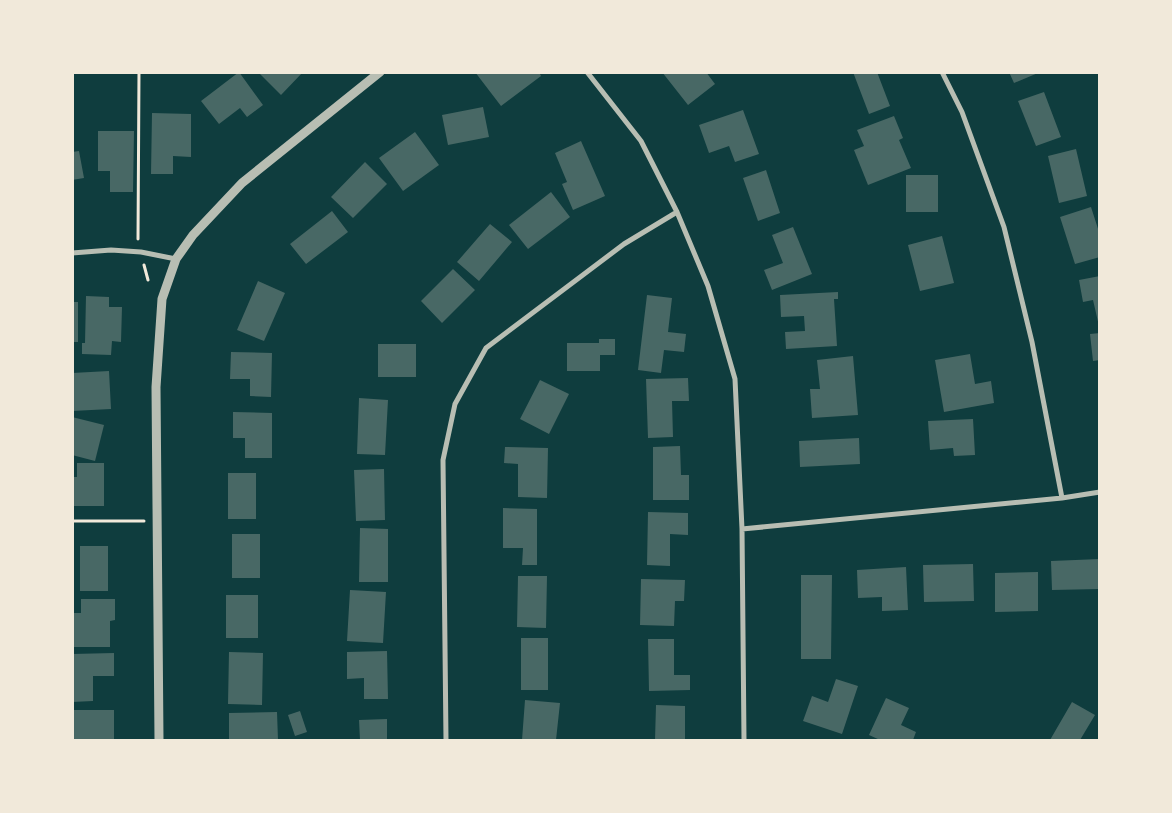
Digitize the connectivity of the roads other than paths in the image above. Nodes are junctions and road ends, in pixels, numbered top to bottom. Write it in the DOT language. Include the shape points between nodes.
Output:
graph roads {
  1 [pos="380,72"];
  2 [pos="587,72"];
  3 [pos="942,72"];
  4 [pos="677,212"];
  5 [pos="72,253"];
  6 [pos="176,259"];
  7 [pos="1100,492"];
  8 [pos="1062,498"];
  9 [pos="742,529"];
  10 [pos="159,740"];
  11 [pos="446,740"];
  12 [pos="744,740"];
  1 -- 6 [label="street" via="242,183 193,235"];
  2 -- 4 [label="street" via="640,140"];
  3 -- 8 [label="street" via="962,112 1004,227 1032,342"];
  4 -- 9 [label="street" via="708,286 735,379"];
  4 -- 11 [label="street" via="624,244 486,348 455,404 443,460"];
  5 -- 6 [label="street" via="111,250"];
  6 -- 10 [label="street" via="162,299 156,387"];
  7 -- 8 [label="street"];
  8 -- 9 [label="street"];
  9 -- 12 [label="street"];
}
